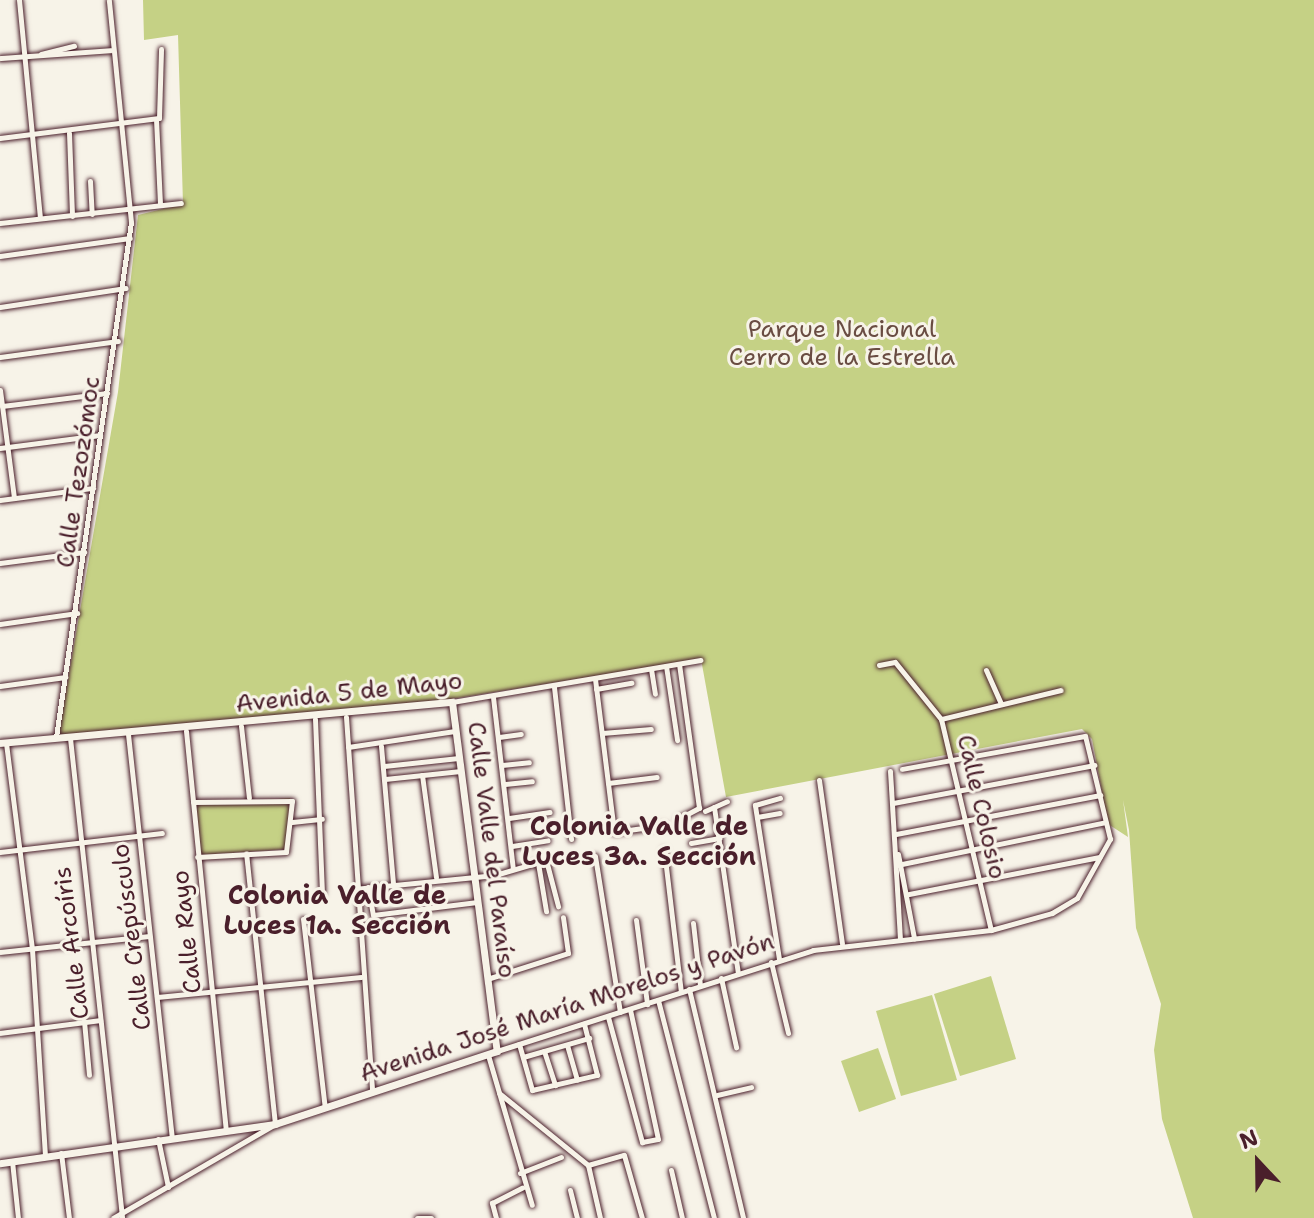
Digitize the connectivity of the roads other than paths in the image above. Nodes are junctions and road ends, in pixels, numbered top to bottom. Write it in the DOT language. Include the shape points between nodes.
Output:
graph roads {
  1 [pos="19,0"];
  2 [pos="109,0"];
  3 [pos="74,46"];
  4 [pos="161,49"];
  5 [pos="111,50"];
  6 [pos="40,55"];
  7 [pos="24,56"];
  8 [pos="0,58"];
  9 [pos="156,119"];
  10 [pos="124,127"];
  11 [pos="69,133"];
  12 [pos="32,136"];
  13 [pos="0,138"];
  14 [pos="90,181"];
  15 [pos="181,203"];
  16 [pos="160,205"];
  17 [pos="131,211"];
  18 [pos="92,214"];
  19 [pos="72,216"];
  20 [pos="40,218"];
  21 [pos="0,223"];
  22 [pos="130,237"];
  23 [pos="0,256"];
  24 [pos="126,288"];
  25 [pos="0,307"];
  26 [pos="118,341"];
  27 [pos="0,357"];
  28 [pos="0,390"];
  29 [pos="107,393"];
  30 [pos="2,406"];
  31 [pos="100,435"];
  32 [pos="8,447"];
  33 [pos="0,448"];
  34 [pos="93,488"];
  35 [pos="14,498"];
  36 [pos="0,500"];
  37 [pos="84,552"];
  38 [pos="0,563"];
  39 [pos="77,613"];
  40 [pos="0,624"];
  41 [pos="700,660"];
  42 [pos="679,664"];
  43 [pos="879,665"];
  44 [pos="666,666"];
  45 [pos="651,669"];
  46 [pos="986,670"];
  47 [pos="65,677"];
  48 [pos="595,679"];
  49 [pos="631,683"];
  50 [pos="0,686"];
  51 [pos="554,687"];
  52 [pos="596,689"];
  53 [pos="1061,690"];
  54 [pos="655,694"];
  55 [pos="493,697"];
  56 [pos="452,702"];
  57 [pos="1001,703"];
  58 [pos="346,717"];
  59 [pos="315,719"];
  60 [pos="941,719"];
  61 [pos="241,726"];
  62 [pos="651,729"];
  63 [pos="186,731"];
  64 [pos="455,731"];
  65 [pos="602,733"];
  66 [pos="128,734"];
  67 [pos="521,734"];
  68 [pos="499,737"];
  69 [pos="56,738"];
  70 [pos="70,738"];
  71 [pos="677,740"];
  72 [pos="3,742"];
  73 [pos="381,746"];
  74 [pos="348,747"];
  75 [pos="459,758"];
  76 [pos="529,762"];
  77 [pos="955,762"];
  78 [pos="502,765"];
  79 [pos="1094,765"];
  80 [pos="384,766"];
  81 [pos="902,769"];
  82 [pos="461,771"];
  83 [pos="890,771"];
  84 [pos="422,775"];
  85 [pos="657,777"];
  86 [pos="385,779"];
  87 [pos="819,780"];
  88 [pos="532,781"];
  89 [pos="608,783"];
  90 [pos="505,784"];
  91 [pos="960,791"];
  92 [pos="1100,795"];
  93 [pos="249,798"];
  94 [pos="780,798"];
  95 [pos="727,801"];
  96 [pos="193,802"];
  97 [pos="893,803"];
  98 [pos="714,807"];
  99 [pos="705,811"];
  100 [pos="550,812"];
  101 [pos="780,813"];
  102 [pos="757,817"];
  103 [pos="509,818"];
  104 [pos="322,819"];
  105 [pos="678,819"];
  106 [pos="966,821"];
  107 [pos="292,822"];
  108 [pos="1106,822"];
  109 [pos="665,825"];
  110 [pos="162,833"];
  111 [pos="896,834"];
  112 [pos="138,837"];
  113 [pos="720,838"];
  114 [pos="571,839"];
  115 [pos="548,840"];
  116 [pos="78,843"];
  117 [pos="691,843"];
  118 [pos="512,846"];
  119 [pos="19,850"];
  120 [pos="664,850"];
  121 [pos="973,851"];
  122 [pos="0,852"];
  123 [pos="246,854"];
  124 [pos="595,856"];
  125 [pos="197,857"];
  126 [pos="1099,857"];
  127 [pos="538,863"];
  128 [pos="900,865"];
  129 [pos="513,869"];
  130 [pos="473,873"];
  131 [pos="436,877"];
  132 [pos="979,882"];
  133 [pos="393,883"];
  134 [pos="368,887"];
  135 [pos="354,889"];
  136 [pos="322,893"];
  137 [pos="909,894"];
  138 [pos="477,902"];
  139 [pos="558,906"];
  140 [pos="546,911"];
  141 [pos="563,917"];
  142 [pos="303,919"];
  143 [pos="636,920"];
  144 [pos="693,923"];
  145 [pos="991,930"];
  146 [pos="149,936"];
  147 [pos="914,938"];
  148 [pos="900,939"];
  149 [pos="91,943"];
  150 [pos="842,943"];
  151 [pos="32,949"];
  152 [pos="0,952"];
  153 [pos="779,960"];
  154 [pos="771,962"];
  155 [pos="738,973"];
  156 [pos="361,977"];
  157 [pos="721,978"];
  158 [pos="487,979"];
  159 [pos="310,982"];
  160 [pos="700,985"];
  161 [pos="261,987"];
  162 [pos="689,989"];
  163 [pos="211,991"];
  164 [pos="681,992"];
  165 [pos="157,997"];
  166 [pos="658,1000"];
  167 [pos="647,1004"];
  168 [pos="630,1009"];
  169 [pos="620,1012"];
  170 [pos="608,1017"];
  171 [pos="100,1020"];
  172 [pos="84,1021"];
  173 [pos="584,1024"];
  174 [pos="38,1028"];
  175 [pos="0,1033"];
  176 [pos="788,1033"];
  177 [pos="589,1038"];
  178 [pos="519,1044"];
  179 [pos="567,1045"];
  180 [pos="736,1047"];
  181 [pos="497,1051"];
  182 [pos="544,1051"];
  183 [pos="488,1055"];
  184 [pos="523,1057"];
  185 [pos="89,1075"];
  186 [pos="577,1080"];
  187 [pos="555,1085"];
  188 [pos="751,1087"];
  189 [pos="372,1091"];
  190 [pos="499,1093"];
  191 [pos="717,1095"];
  192 [pos="325,1108"];
  193 [pos="275,1124"];
  194 [pos="226,1129"];
  195 [pos="172,1136"];
  196 [pos="158,1138"];
  197 [pos="112,1145"];
  198 [pos="61,1152"];
  199 [pos="45,1154"];
  200 [pos="561,1157"];
  201 [pos="12,1160"];
  202 [pos="0,1163"];
  203 [pos="588,1165"];
  204 [pos="671,1170"];
  205 [pos="520,1173"];
  206 [pos="168,1187"];
  207 [pos="522,1188"];
  208 [pos="570,1190"];
  209 [pos="532,1205"];
  210 [pos="118,1217"];
  211 [pos="18,1218"];
  212 [pos="69,1218"];
  213 [pos="417,1218"];
  214 [pos="431,1218"];
  215 [pos="496,1218"];
  216 [pos="577,1218"];
  217 [pos="600,1218"];
  218 [pos="642,1218"];
  219 [pos="682,1218"];
  220 [pos="714,1218"];
  221 [pos="743,1218"];
  1 -- 7 [label="street"];
  2 -- 5 [label="street, Calle Tezozómoc"];
  3 -- 6 [label="street"];
  4 -- 9 [label="street"];
  5 -- 6 [label="street"];
  5 -- 10 [label="street, Calle Tezozómoc"];
  6 -- 7 [label="street"];
  7 -- 8 [label="street"];
  7 -- 12 [label="street"];
  9 -- 10 [label="street"];
  9 -- 16 [label="street"];
  10 -- 11 [label="street"];
  10 -- 17 [label="street, Calle Tezozómoc"];
  11 -- 12 [label="street"];
  11 -- 19 [label="street"];
  12 -- 13 [label="street"];
  12 -- 20 [label="street"];
  14 -- 18 [label="street"];
  15 -- 16 [label="street"];
  16 -- 17 [label="street"];
  17 -- 18 [label="street"];
  17 -- 22 [label="street, Calle Tezozómoc"];
  18 -- 19 [label="street"];
  19 -- 20 [label="street"];
  20 -- 21 [label="street"];
  22 -- 23 [label="street"];
  22 -- 24 [label="street, Calle Tezozómoc"];
  24 -- 25 [label="street"];
  24 -- 26 [label="street, Calle Tezozómoc"];
  26 -- 27 [label="street"];
  26 -- 29 [label="street, Calle Tezozómoc"];
  28 -- 30 [label="street"];
  29 -- 30 [label="street"];
  29 -- 31 [label="street, Calle Tezozómoc"];
  30 -- 32 [label="street"];
  31 -- 32 [label="street"];
  31 -- 34 [label="street, Calle Tezozómoc"];
  32 -- 33 [label="street"];
  32 -- 35 [label="street"];
  34 -- 35 [label="street"];
  34 -- 37 [label="street, Calle Tezozómoc"];
  35 -- 36 [label="street"];
  37 -- 38 [label="street"];
  37 -- 39 [label="street, Calle Tezozómoc"];
  39 -- 40 [label="street"];
  39 -- 47 [label="street, Calle Tezozómoc"];
  41 -- 42 [label="street, Avenida 5 de Mayo"];
  42 -- 44 [label="street, Avenida 5 de Mayo"];
  42 -- 105 [label="street" via="699,808"];
  43 -- 60 [label="street" via="895,662"];
  44 -- 45 [label="street, Avenida 5 de Mayo"];
  44 -- 71 [label="street"];
  45 -- 48 [label="street, Avenida 5 de Mayo"];
  45 -- 54 [label="street"];
  46 -- 57 [label="street"];
  47 -- 50 [label="street"];
  47 -- 69 [label="street, Calle Tezozómoc"];
  48 -- 51 [label="street, Avenida 5 de Mayo"];
  48 -- 52 [label="street"];
  49 -- 52 [label="street"];
  51 -- 55 [label="street, Avenida 5 de Mayo"];
  51 -- 114 [label="street"];
  52 -- 65 [label="street"];
  53 -- 57 [label="street, Calle Colosio"];
  55 -- 56 [label="street, Avenida 5 de Mayo"];
  55 -- 68 [label="street"];
  56 -- 58 [label="street, Avenida 5 de Mayo"];
  56 -- 64 [label="street, Calle Valle del Paraíso"];
  57 -- 60 [label="street, Calle Colosio"];
  58 -- 59 [label="street, Avenida 5 de Mayo"];
  58 -- 74 [label="street"];
  59 -- 61 [label="street, Avenida 5 de Mayo"];
  59 -- 104 [label="street"];
  60 -- 77 [label="street, Calle Colosio"];
  61 -- 63 [label="street, Avenida 5 de Mayo"];
  61 -- 93 [label="street"];
  62 -- 65 [label="street"];
  63 -- 66 [label="street, Avenida 5 de Mayo"];
  63 -- 96 [label="street, Calle Rayo"];
  64 -- 73 [label="street"];
  64 -- 75 [label="street, Calle Valle del Paraíso"];
  65 -- 89 [label="street"];
  66 -- 70 [label="street, Avenida 5 de Mayo"];
  66 -- 112 [label="street, Calle Crepúsculo"];
  67 -- 68 [label="street"];
  68 -- 78 [label="street"];
  69 -- 70 [label="street, Avenida 5 de Mayo"];
  69 -- 72 [label="street, Avenida 5 de Mayo"];
  70 -- 116 [label="street, Calle Arcoíris"];
  72 -- 119 [label="street"];
  73 -- 74 [label="street"];
  73 -- 80 [label="street"];
  74 -- 135 [label="street"];
  75 -- 80 [label="street"];
  75 -- 82 [label="street, Calle Valle del Paraíso"];
  76 -- 78 [label="street"];
  77 -- 79 [label="street" via="1085,736"];
  77 -- 81 [label="street"];
  77 -- 91 [label="street, Calle Colosio"];
  78 -- 90 [label="street"];
  79 -- 91 [label="street"];
  79 -- 92 [label="street"];
  80 -- 86 [label="street"];
  82 -- 84 [label="street"];
  82 -- 130 [label="street, Calle Valle del Paraíso"];
  83 -- 97 [label="street"];
  84 -- 86 [label="street"];
  84 -- 131 [label="street"];
  85 -- 89 [label="street"];
  86 -- 133 [label="street"];
  87 -- 150 [label="street"];
  88 -- 90 [label="street"];
  89 -- 109 [label="street" via="614,832"];
  90 -- 103 [label="street"];
  91 -- 97 [label="street"];
  91 -- 106 [label="street, Calle Colosio"];
  92 -- 106 [label="street"];
  92 -- 108 [label="street"];
  93 -- 96 [label="street"];
  93 -- 107 [label="street" via="291,797"];
  94 -- 102 [label="street" via="757,802"];
  95 -- 98 [label="street"];
  96 -- 125 [label="street, Calle Rayo"];
  97 -- 111 [label="street"];
  98 -- 99 [label="street"];
  98 -- 113 [label="street"];
  100 -- 103 [label="street"];
  101 -- 102 [label="street"];
  102 -- 153 [label="street"];
  103 -- 118 [label="street"];
  104 -- 107 [label="street"];
  104 -- 136 [label="street"];
  106 -- 111 [label="street"];
  106 -- 121 [label="street, Calle Colosio"];
  107 -- 123 [label="street" via="286,852"];
  108 -- 121 [label="street"];
  108 -- 126 [label="street, Avenida José María Morelos y Pavón" via="1110,839"];
  110 -- 112 [label="street"];
  111 -- 128 [label="street"];
  112 -- 116 [label="street"];
  112 -- 146 [label="street, Calle Crepúsculo"];
  113 -- 117 [label="street"];
  113 -- 155 [label="street"];
  115 -- 118 [label="street"];
  116 -- 119 [label="street"];
  116 -- 149 [label="street, Calle Arcoíris"];
  118 -- 129 [label="street"];
  119 -- 122 [label="street"];
  119 -- 151 [label="street"];
  120 -- 164 [label="street"];
  121 -- 128 [label="street"];
  121 -- 132 [label="street, Calle Colosio"];
  123 -- 125 [label="street"];
  123 -- 161 [label="street"];
  124 -- 169 [label="street"];
  125 -- 163 [label="street, Calle Rayo"];
  126 -- 132 [label="street"];
  126 -- 145 [label="street, Avenida José María Morelos y Pavón" via="1067,906"];
  127 -- 129 [label="street"];
  127 -- 139 [label="street" via="549,861"];
  127 -- 140 [label="street"];
  128 -- 137 [label="street"];
  128 -- 148 [label="street"];
  129 -- 130 [label="street"];
  130 -- 131 [label="street"];
  130 -- 138 [label="street, Calle Valle del Paraíso"];
  131 -- 133 [label="street"];
  132 -- 137 [label="street"];
  132 -- 145 [label="street, Calle Colosio"];
  133 -- 134 [label="street"];
  134 -- 135 [label="street"];
  134 -- 138 [label="street" via="373,915"];
  135 -- 156 [label="street"];
  137 -- 147 [label="street"];
  138 -- 158 [label="street, Calle Valle del Paraíso"];
  141 -- 158 [label="street" via="568,953"];
  142 -- 159 [label="street"];
  143 -- 167 [label="street"];
  144 -- 160 [label="street"];
  145 -- 147 [label="street, Avenida José María Morelos y Pavón"];
  146 -- 149 [label="street"];
  146 -- 165 [label="street, Calle Crepúsculo"];
  147 -- 148 [label="street, Avenida José María Morelos y Pavón"];
  148 -- 150 [label="street, Avenida José María Morelos y Pavón"];
  149 -- 151 [label="street"];
  149 -- 171 [label="street, Calle Arcoíris"];
  150 -- 153 [label="street, Avenida José María Morelos y Pavón"];
  151 -- 152 [label="street"];
  151 -- 174 [label="street"];
  153 -- 154 [label="street, Avenida José María Morelos y Pavón"];
  154 -- 155 [label="street, Avenida José María Morelos y Pavón"];
  154 -- 176 [label="street"];
  155 -- 157 [label="street, Avenida José María Morelos y Pavón"];
  156 -- 159 [label="street"];
  156 -- 189 [label="street"];
  157 -- 160 [label="street, Avenida José María Morelos y Pavón"];
  157 -- 180 [label="street"];
  158 -- 181 [label="street, Calle Valle del Paraíso"];
  159 -- 161 [label="street"];
  159 -- 192 [label="street"];
  160 -- 162 [label="street, Avenida José María Morelos y Pavón"];
  161 -- 163 [label="street"];
  161 -- 193 [label="street"];
  162 -- 164 [label="street, Avenida José María Morelos y Pavón"];
  162 -- 191 [label="street"];
  163 -- 165 [label="street"];
  163 -- 194 [label="street, Calle Rayo"];
  164 -- 166 [label="street, Avenida José María Morelos y Pavón"];
  165 -- 195 [label="street, Calle Crepúsculo"];
  166 -- 167 [label="street, Avenida José María Morelos y Pavón"];
  166 -- 220 [label="street"];
  167 -- 168 [label="street, Avenida José María Morelos y Pavón"];
  168 -- 169 [label="street, Avenida José María Morelos y Pavón"];
  168 -- 170 [label="street" via="658,1139 642,1142"];
  169 -- 170 [label="street, Avenida José María Morelos y Pavón"];
  170 -- 173 [label="street, Avenida José María Morelos y Pavón"];
  171 -- 172 [label="street"];
  171 -- 197 [label="street, Calle Arcoíris"];
  172 -- 174 [label="street"];
  172 -- 185 [label="street"];
  173 -- 177 [label="street"];
  173 -- 178 [label="street, Avenida José María Morelos y Pavón"];
  174 -- 175 [label="street"];
  174 -- 199 [label="street"];
  177 -- 179 [label="street"];
  177 -- 186 [label="street" via="599,1073"];
  178 -- 181 [label="street, Avenida José María Morelos y Pavón"];
  178 -- 184 [label="street"];
  179 -- 182 [label="street"];
  179 -- 186 [label="street"];
  181 -- 183 [label="street, Avenida José María Morelos y Pavón"];
  182 -- 184 [label="street"];
  182 -- 187 [label="street"];
  183 -- 189 [label="street, Avenida José María Morelos y Pavón"];
  183 -- 190 [label="street"];
  184 -- 187 [label="street" via="532,1090"];
  186 -- 187 [label="street"];
  188 -- 191 [label="street"];
  189 -- 192 [label="street, Avenida José María Morelos y Pavón"];
  190 -- 203 [label="street"];
  190 -- 205 [label="street"];
  191 -- 221 [label="street"];
  192 -- 193 [label="street, Avenida José María Morelos y Pavón"];
  193 -- 194 [label="street, Avenida José María Morelos y Pavón"];
  193 -- 206 [label="street"];
  194 -- 195 [label="street, Avenida José María Morelos y Pavón"];
  195 -- 196 [label="street, Avenida José María Morelos y Pavón"];
  196 -- 197 [label="street, Avenida José María Morelos y Pavón"];
  196 -- 206 [label="street"];
  197 -- 198 [label="street, Avenida José María Morelos y Pavón"];
  197 -- 210 [label="street, Calle Arcoíris"];
  198 -- 199 [label="street, Avenida José María Morelos y Pavón"];
  198 -- 212 [label="street"];
  199 -- 201 [label="street, Avenida José María Morelos y Pavón"];
  200 -- 205 [label="street"];
  201 -- 202 [label="street, Avenida José María Morelos y Pavón"];
  201 -- 211 [label="street"];
  203 -- 217 [label="street"];
  203 -- 218 [label="street" via="624,1155"];
  204 -- 219 [label="street"];
  205 -- 207 [label="street"];
  206 -- 210 [label="street"];
  207 -- 209 [label="street"];
  207 -- 215 [label="street" via="492,1203"];
  208 -- 216 [label="street"];
  213 -- 214 [label="street"];
}
